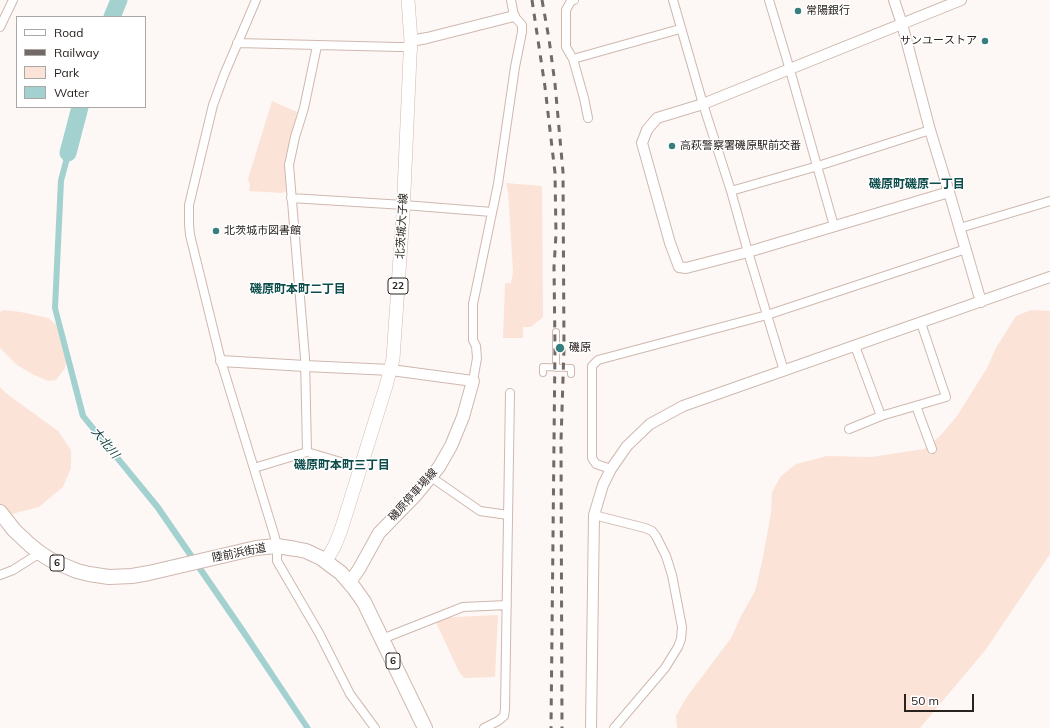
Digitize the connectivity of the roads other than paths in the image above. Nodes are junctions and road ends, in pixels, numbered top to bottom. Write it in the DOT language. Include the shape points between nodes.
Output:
graph roads {
  1 [pos="13,0"];
  2 [pos="256,0"];
  3 [pos="400,0"];
  4 [pos="408,0"];
  5 [pos="414,0"];
  6 [pos="511,0"];
  7 [pos="574,0"];
  8 [pos="673,0"];
  9 [pos="769,0"];
  10 [pos="894,0"];
  11 [pos="961,0"];
  12 [pos="409,15"];
  13 [pos="514,16"];
  14 [pos="902,24"];
  15 [pos="0,26"];
  16 [pos="680,29"];
  17 [pos="237,43"];
  18 [pos="411,44"];
  19 [pos="317,46"];
  20 [pos="573,59"];
  21 [pos="790,70"];
  22 [pos="703,104"];
  23 [pos="588,118"];
  24 [pos="930,130"];
  25 [pos="818,166"];
  26 [pos="731,191"];
  27 [pos="949,192"];
  28 [pos="291,198"];
  29 [pos="1050,201"];
  30 [pos="404,205"];
  31 [pos="492,212"];
  32 [pos="834,226"];
  33 [pos="960,228"];
  34 [pos="966,250"];
  35 [pos="748,252"];
  36 [pos="1050,277"];
  37 [pos="981,302"];
  38 [pos="767,315"];
  39 [pos="921,322"];
  40 [pos="556,332"];
  41 [pos="855,346"];
  42 [pos="221,360"];
  43 [pos="306,366"];
  44 [pos="556,368"];
  45 [pos="391,370"];
  46 [pos="544,371"];
  47 [pos="784,371"];
  48 [pos="570,372"];
  49 [pos="473,381"];
  50 [pos="510,393"];
  51 [pos="916,406"];
  52 [pos="881,416"];
  53 [pos="849,429"];
  54 [pos="932,448"];
  55 [pos="307,452"];
  56 [pos="254,468"];
  57 [pos="361,468"];
  58 [pos="611,469"];
  59 [pos="431,477"];
  60 [pos="0,512"];
  61 [pos="508,515"];
  62 [pos="594,515"];
  63 [pos="277,546"];
  64 [pos="40,553"];
  65 [pos="326,561"];
  66 [pos="0,575"];
  67 [pos="350,582"];
  68 [pos="507,605"];
  69 [pos="382,638"];
  70 [pos="375,728"];
  71 [pos="425,728"];
  72 [pos="484,728"];
  73 [pos="590,728"];
  74 [pos="614,728"];
  1 -- 15 [label="street"];
  2 -- 17 [label="street"];
  3 -- 12 [label="main road"];
  4 -- 12 [label="main road, 北茨城大子線 / 22"];
  5 -- 12 [label="main road"];
  6 -- 13 [label="street"];
  7 -- 20 [label="street" via="566,10 566,47"];
  8 -- 16 [label="street"];
  9 -- 21 [label="street"];
  10 -- 14 [label="street"];
  11 -- 14 [label="street"];
  12 -- 18 [label="main road, 北茨城大子線 / 22"];
  13 -- 18 [label="street"];
  13 -- 31 [label="street" via="522,25 522,32"];
  14 -- 21 [label="street"];
  14 -- 24 [label="street"];
  16 -- 20 [label="street"];
  16 -- 22 [label="street"];
  17 -- 19 [label="street"];
  17 -- 42 [label="street" via="213,105 189,205 190,235"];
  18 -- 19 [label="street" via="398,48"];
  18 -- 30 [label="main road, 北茨城大子線 / 22"];
  19 -- 28 [label="street" via="289,165"];
  20 -- 23 [label="street"];
  21 -- 22 [label="street"];
  21 -- 25 [label="street"];
  22 -- 26 [label="street"];
  22 -- 35 [label="street" via="657,118 647,130 642,142 670,244 679,266 686,268"];
  24 -- 25 [label="street"];
  24 -- 27 [label="street"];
  25 -- 26 [label="street"];
  25 -- 32 [label="street"];
  26 -- 35 [label="street"];
  27 -- 32 [label="street"];
  27 -- 33 [label="street"];
  28 -- 30 [label="street"];
  28 -- 43 [label="street"];
  29 -- 33 [label="street"];
  30 -- 31 [label="street"];
  30 -- 45 [label="main road, 北茨城大子線 / 22"];
  31 -- 49 [label="street" via="474,304 473,340 477,358"];
  32 -- 35 [label="street"];
  33 -- 34 [label="street"];
  34 -- 37 [label="street"];
  34 -- 38 [label="street"];
  35 -- 38 [label="street"];
  36 -- 37 [label="street"];
  37 -- 39 [label="street"];
  38 -- 47 [label="street"];
  38 -- 58 [label="street" via="598,360 592,366 592,458 596,464"];
  39 -- 41 [label="street"];
  39 -- 51 [label="street" via="946,397"];
  40 -- 44 [label="street"];
  41 -- 47 [label="street"];
  41 -- 52 [label="street"];
  42 -- 43 [label="street"];
  42 -- 56 [label="street"];
  43 -- 45 [label="street"];
  43 -- 55 [label="street"];
  44 -- 46 [label="street"];
  44 -- 48 [label="street"];
  45 -- 49 [label="street"];
  45 -- 57 [label="main road, 北茨城大子線 / 22"];
  47 -- 58 [label="street" via="683,406 650,424 627,446"];
  49 -- 59 [label="main road, 磯原停車場線" via="463,417 451,446"];
  50 -- 61 [label="street"];
  51 -- 52 [label="street"];
  51 -- 54 [label="street"];
  52 -- 53 [label="street"];
  55 -- 56 [label="street"];
  55 -- 57 [label="street"];
  56 -- 63 [label="street"];
  57 -- 65 [label="main road, 北茨城大子線 / 22" via="341,530"];
  58 -- 62 [label="street"];
  59 -- 61 [label="street" via="480,511"];
  59 -- 67 [label="main road, 磯原停車場線" via="380,533"];
  60 -- 64 [label="highway, 陸前浜街道 / 6" via="14,530"];
  61 -- 68 [label="street"];
  62 -- 73 [label="street"];
  62 -- 74 [label="street" via="646,528 656,536 672,575 682,627 678,647 665,668"];
  63 -- 64 [label="highway, 陸前浜街道 / 6" via="256,548 149,573 109,577 77,571"];
  63 -- 65 [label="highway, 陸前浜街道 / 6" via="306,551"];
  63 -- 70 [label="street" via="277,561 319,633 350,694"];
  64 -- 66 [label="street"];
  65 -- 67 [label="highway, 陸前浜街道 / 6"];
  67 -- 69 [label="highway, 陸前浜街道 / 6" via="364,602"];
  68 -- 69 [label="street" via="463,607"];
  68 -- 72 [label="street" via="504,716"];
  69 -- 71 [label="highway, 陸前浜街道 / 6"];
}
